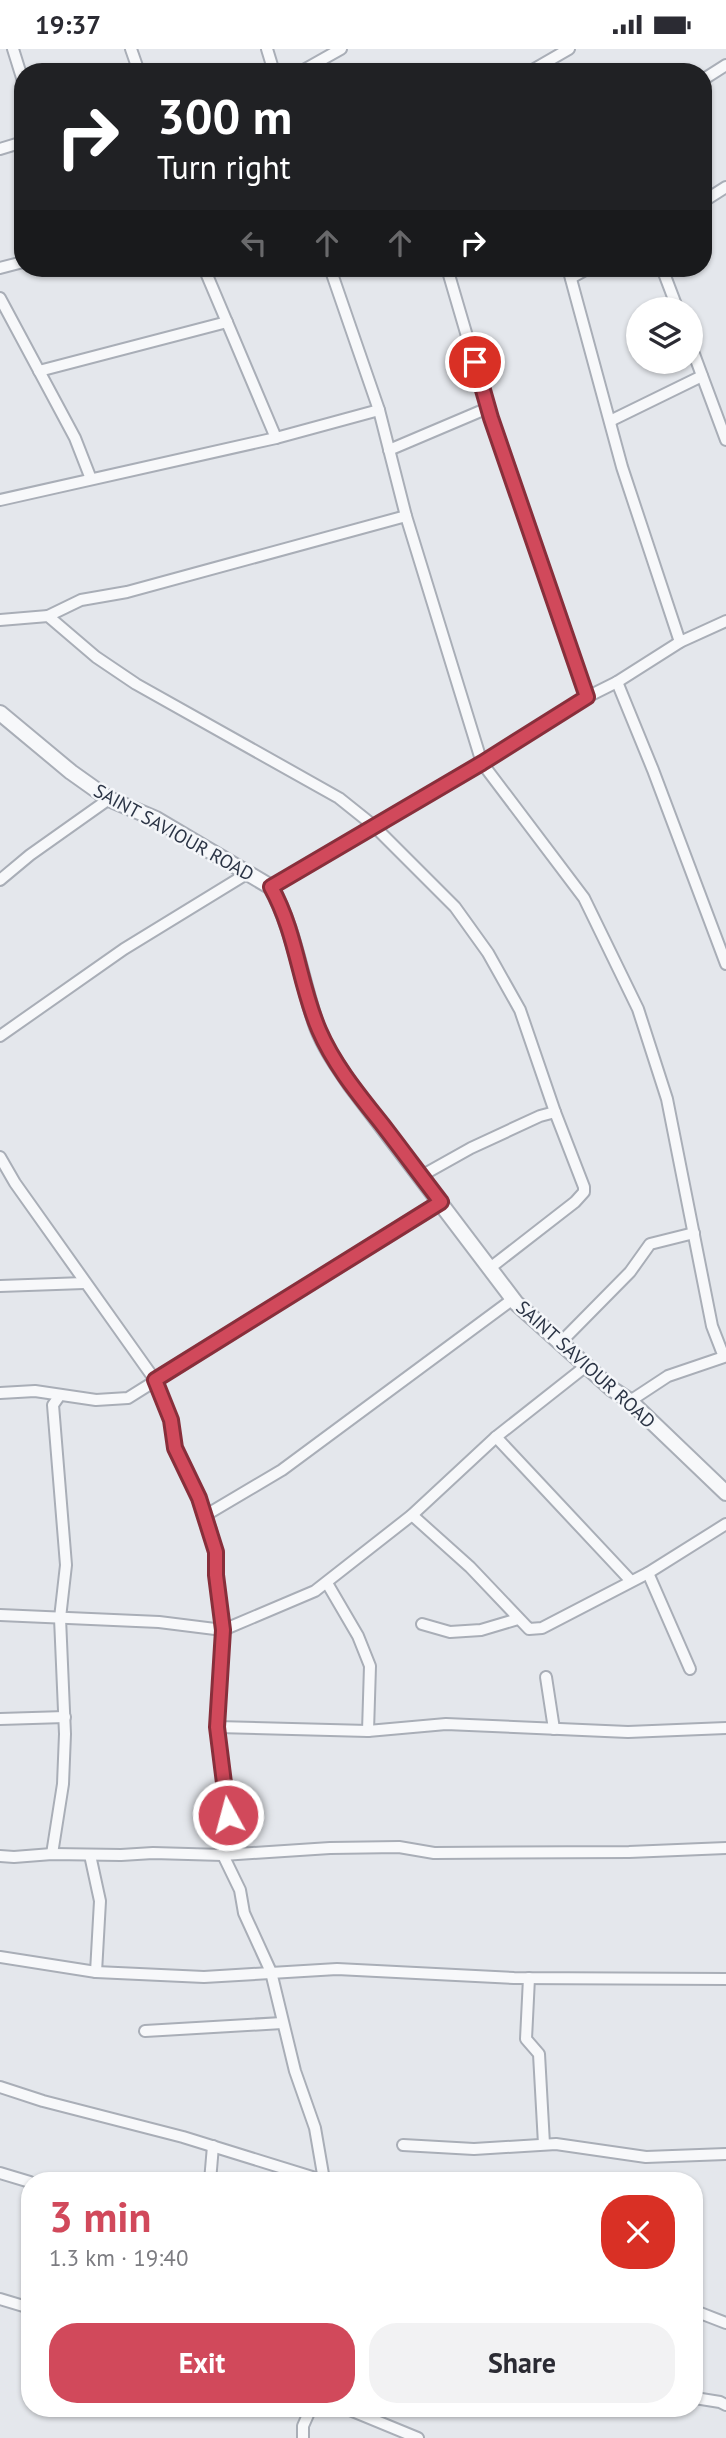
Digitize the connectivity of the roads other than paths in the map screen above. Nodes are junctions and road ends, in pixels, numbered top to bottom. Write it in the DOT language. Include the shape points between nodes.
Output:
graph roads {
  1 [pos="341,49"];
  2 [pos="569,49"];
  3 [pos="316,63"];
  4 [pos="545,63"];
  5 [pos="208,277"];
  6 [pos="333,277"];
  7 [pos="450,277"];
  8 [pos="570,277"];
  9 [pos="665,277"];
  10 [pos="673,297"];
  11 [pos="0,298"];
  12 [pos="227,321"];
  13 [pos="38,370"];
  14 [pos="702,376"];
  15 [pos="488,408"];
  16 [pos="379,410"];
  17 [pos="610,421"];
  18 [pos="276,438"];
  19 [pos="726,440"];
  20 [pos="389,450"];
  21 [pos="91,479"];
  22 [pos="0,500"];
  23 [pos="406,516"];
  24 [pos="48,616"];
  25 [pos="0,619"];
  26 [pos="726,621"];
  27 [pos="680,642"];
  28 [pos="617,682"];
  29 [pos="587,697"];
  30 [pos="1,715"];
  31 [pos="482,763"];
  32 [pos="109,799"];
  33 [pos="374,826"];
  34 [pos="3,873"];
  35 [pos="248,873"];
  36 [pos="271,887"];
  37 [pos="726,964"];
  38 [pos="0,1036"];
  39 [pos="555,1112"];
  40 [pos="0,1159"];
  41 [pos="421,1176"];
  42 [pos="441,1202"];
  43 [pos="694,1233"];
  44 [pos="490,1268"];
  45 [pos="84,1283"];
  46 [pos="0,1286"];
  47 [pos="513,1299"];
  48 [pos="559,1343"];
  49 [pos="725,1357"];
  50 [pos="586,1366"];
  51 [pos="155,1380"];
  52 [pos="0,1393"];
  53 [pos="60,1395"];
  54 [pos="630,1401"];
  55 [pos="496,1437"];
  56 [pos="726,1493"];
  57 [pos="206,1515"];
  58 [pos="412,1515"];
  59 [pos="726,1524"];
  60 [pos="648,1573"];
  61 [pos="631,1581"];
  62 [pos="327,1583"];
  63 [pos="0,1615"];
  64 [pos="60,1618"];
  65 [pos="518,1619"];
  66 [pos="422,1624"];
  67 [pos="223,1630"];
  68 [pos="690,1669"];
  69 [pos="546,1677"];
  70 [pos="65,1717"];
  71 [pos="0,1720"];
  72 [pos="217,1727"];
  73 [pos="726,1728"];
  74 [pos="554,1729"];
  75 [pos="368,1731"];
  76 [pos="726,1848"];
  77 [pos="52,1854"];
  78 [pos="90,1855"];
  79 [pos="0,1856"];
  80 [pos="223,1856"];
  81 [pos="0,1958"];
  82 [pos="96,1972"];
  83 [pos="271,1972"];
  84 [pos="529,1978"];
  85 [pos="726,1979"];
  86 [pos="282,2023"];
  87 [pos="145,2031"];
  88 [pos="0,2087"];
  89 [pos="544,2144"];
  90 [pos="402,2145"];
  91 [pos="213,2146"];
  92 [pos="726,2154"];
  93 [pos="211,2172"];
  94 [pos="299,2172"];
  95 [pos="323,2172"];
  96 [pos="0,2173"];
  97 [pos="21,2179"];
  98 [pos="0,2298"];
  99 [pos="21,2305"];
  100 [pos="703,2314"];
  101 [pos="726,2323"];
  102 [pos="703,2399"];
  103 [pos="726,2405"];
  104 [pos="307,2417"];
  105 [pos="367,2417"];
  106 [pos="303,2438"];
  107 [pos="418,2438"];
  1 -- 3 [label="street"];
  2 -- 4 [label="street"];
  5 -- 12 [label="street"];
  6 -- 16 [label="street"];
  7 -- 15 [label="street"];
  8 -- 17 [label="street"];
  9 -- 10 [label="street"];
  11 -- 13 [label="street"];
  12 -- 13 [label="street"];
  12 -- 18 [label="street"];
  13 -- 21 [label="street" via="75,438"];
  14 -- 17 [label="street"];
  14 -- 19 [label="street"];
  15 -- 20 [label="street"];
  15 -- 29 [label="street"];
  16 -- 18 [label="street"];
  16 -- 20 [label="street"];
  17 -- 27 [label="street"];
  18 -- 21 [label="street"];
  20 -- 23 [label="street"];
  21 -- 22 [label="street"];
  23 -- 24 [label="street" via="81,600"];
  23 -- 31 [label="street"];
  24 -- 25 [label="street"];
  24 -- 33 [label="street" via="136,684 340,798"];
  26 -- 27 [label="street"];
  27 -- 28 [label="street"];
  28 -- 29 [label="street"];
  28 -- 37 [label="street"];
  29 -- 31 [label="street"];
  30 -- 32 [label="street, SAINT SAVIOUR ROAD"];
  31 -- 33 [label="street"];
  31 -- 43 [label="street" via="584,898 638,1009 667,1099"];
  32 -- 34 [label="street"];
  32 -- 35 [label="street, SAINT SAVIOUR ROAD" via="156,818"];
  33 -- 36 [label="street"];
  33 -- 39 [label="street" via="455,907 488,953 520,1010"];
  35 -- 36 [label="street, SAINT SAVIOUR ROAD"];
  35 -- 38 [label="street" via="101,964"];
  36 -- 41 [label="street, SAINT SAVIOUR ROAD" via="282,906 318,1028 331,1054"];
  39 -- 41 [label="street" via="471,1148"];
  39 -- 44 [label="street" via="584,1192"];
  40 -- 45 [label="street"];
  41 -- 42 [label="street, SAINT SAVIOUR ROAD"];
  42 -- 44 [label="street, SAINT SAVIOUR ROAD"];
  42 -- 51 [label="street"];
  43 -- 48 [label="street" via="650,1244 630,1272"];
  43 -- 49 [label="street" via="712,1326"];
  44 -- 47 [label="street, SAINT SAVIOUR ROAD"];
  45 -- 46 [label="street"];
  45 -- 51 [label="street"];
  47 -- 48 [label="street, SAINT SAVIOUR ROAD"];
  47 -- 57 [label="street" via="282,1471"];
  48 -- 50 [label="street, SAINT SAVIOUR ROAD"];
  49 -- 54 [label="street" via="668,1376"];
  50 -- 54 [label="street, SAINT SAVIOUR ROAD"];
  50 -- 55 [label="street"];
  51 -- 53 [label="street" via="128,1398"];
  51 -- 57 [label="street" via="171,1420 175,1448"];
  52 -- 53 [label="street"];
  53 -- 64 [label="street" via="53,1405 66,1565"];
  54 -- 56 [label="street, SAINT SAVIOUR ROAD"];
  55 -- 58 [label="street"];
  55 -- 61 [label="street"];
  57 -- 67 [label="street" via="216,1552"];
  58 -- 62 [label="street"];
  58 -- 65 [label="street" via="470,1567"];
  59 -- 60 [label="street"];
  60 -- 61 [label="street"];
  60 -- 68 [label="street"];
  61 -- 65 [label="street" via="542,1628 529,1629"];
  62 -- 67 [label="street"];
  62 -- 75 [label="street" via="370,1666"];
  63 -- 64 [label="street"];
  64 -- 67 [label="street"];
  64 -- 70 [label="street"];
  65 -- 66 [label="street" via="471,1631 450,1632"];
  67 -- 72 [label="street"];
  69 -- 74 [label="street"];
  70 -- 71 [label="street"];
  70 -- 77 [label="street" via="63,1784"];
  72 -- 75 [label="street"];
  72 -- 80 [label="street" via="228,1800"];
  73 -- 74 [label="street" via="628,1733"];
  74 -- 75 [label="street" via="446,1724"];
  76 -- 80 [label="street" via="434,1853 399,1847 330,1848"];
  77 -- 78 [label="street"];
  77 -- 79 [label="street"];
  78 -- 80 [label="street"];
  78 -- 82 [label="street" via="100,1901"];
  80 -- 83 [label="street"];
  81 -- 82 [label="street"];
  82 -- 83 [label="street" via="204,1977"];
  83 -- 84 [label="street" via="337,1969"];
  83 -- 86 [label="street"];
  84 -- 85 [label="street"];
  84 -- 89 [label="street" via="526,2039 539,2054"];
  86 -- 87 [label="street"];
  86 -- 95 [label="street" via="315,2128"];
  88 -- 91 [label="street"];
  89 -- 90 [label="street" via="474,2149"];
  89 -- 92 [label="street" via="646,2157"];
  91 -- 93 [label="street"];
  91 -- 94 [label="street"];
  96 -- 97 [label="street"];
  98 -- 99 [label="street"];
  100 -- 101 [label="street"];
  102 -- 103 [label="street"];
  104 -- 106 [label="street"];
  105 -- 107 [label="street"];
}
